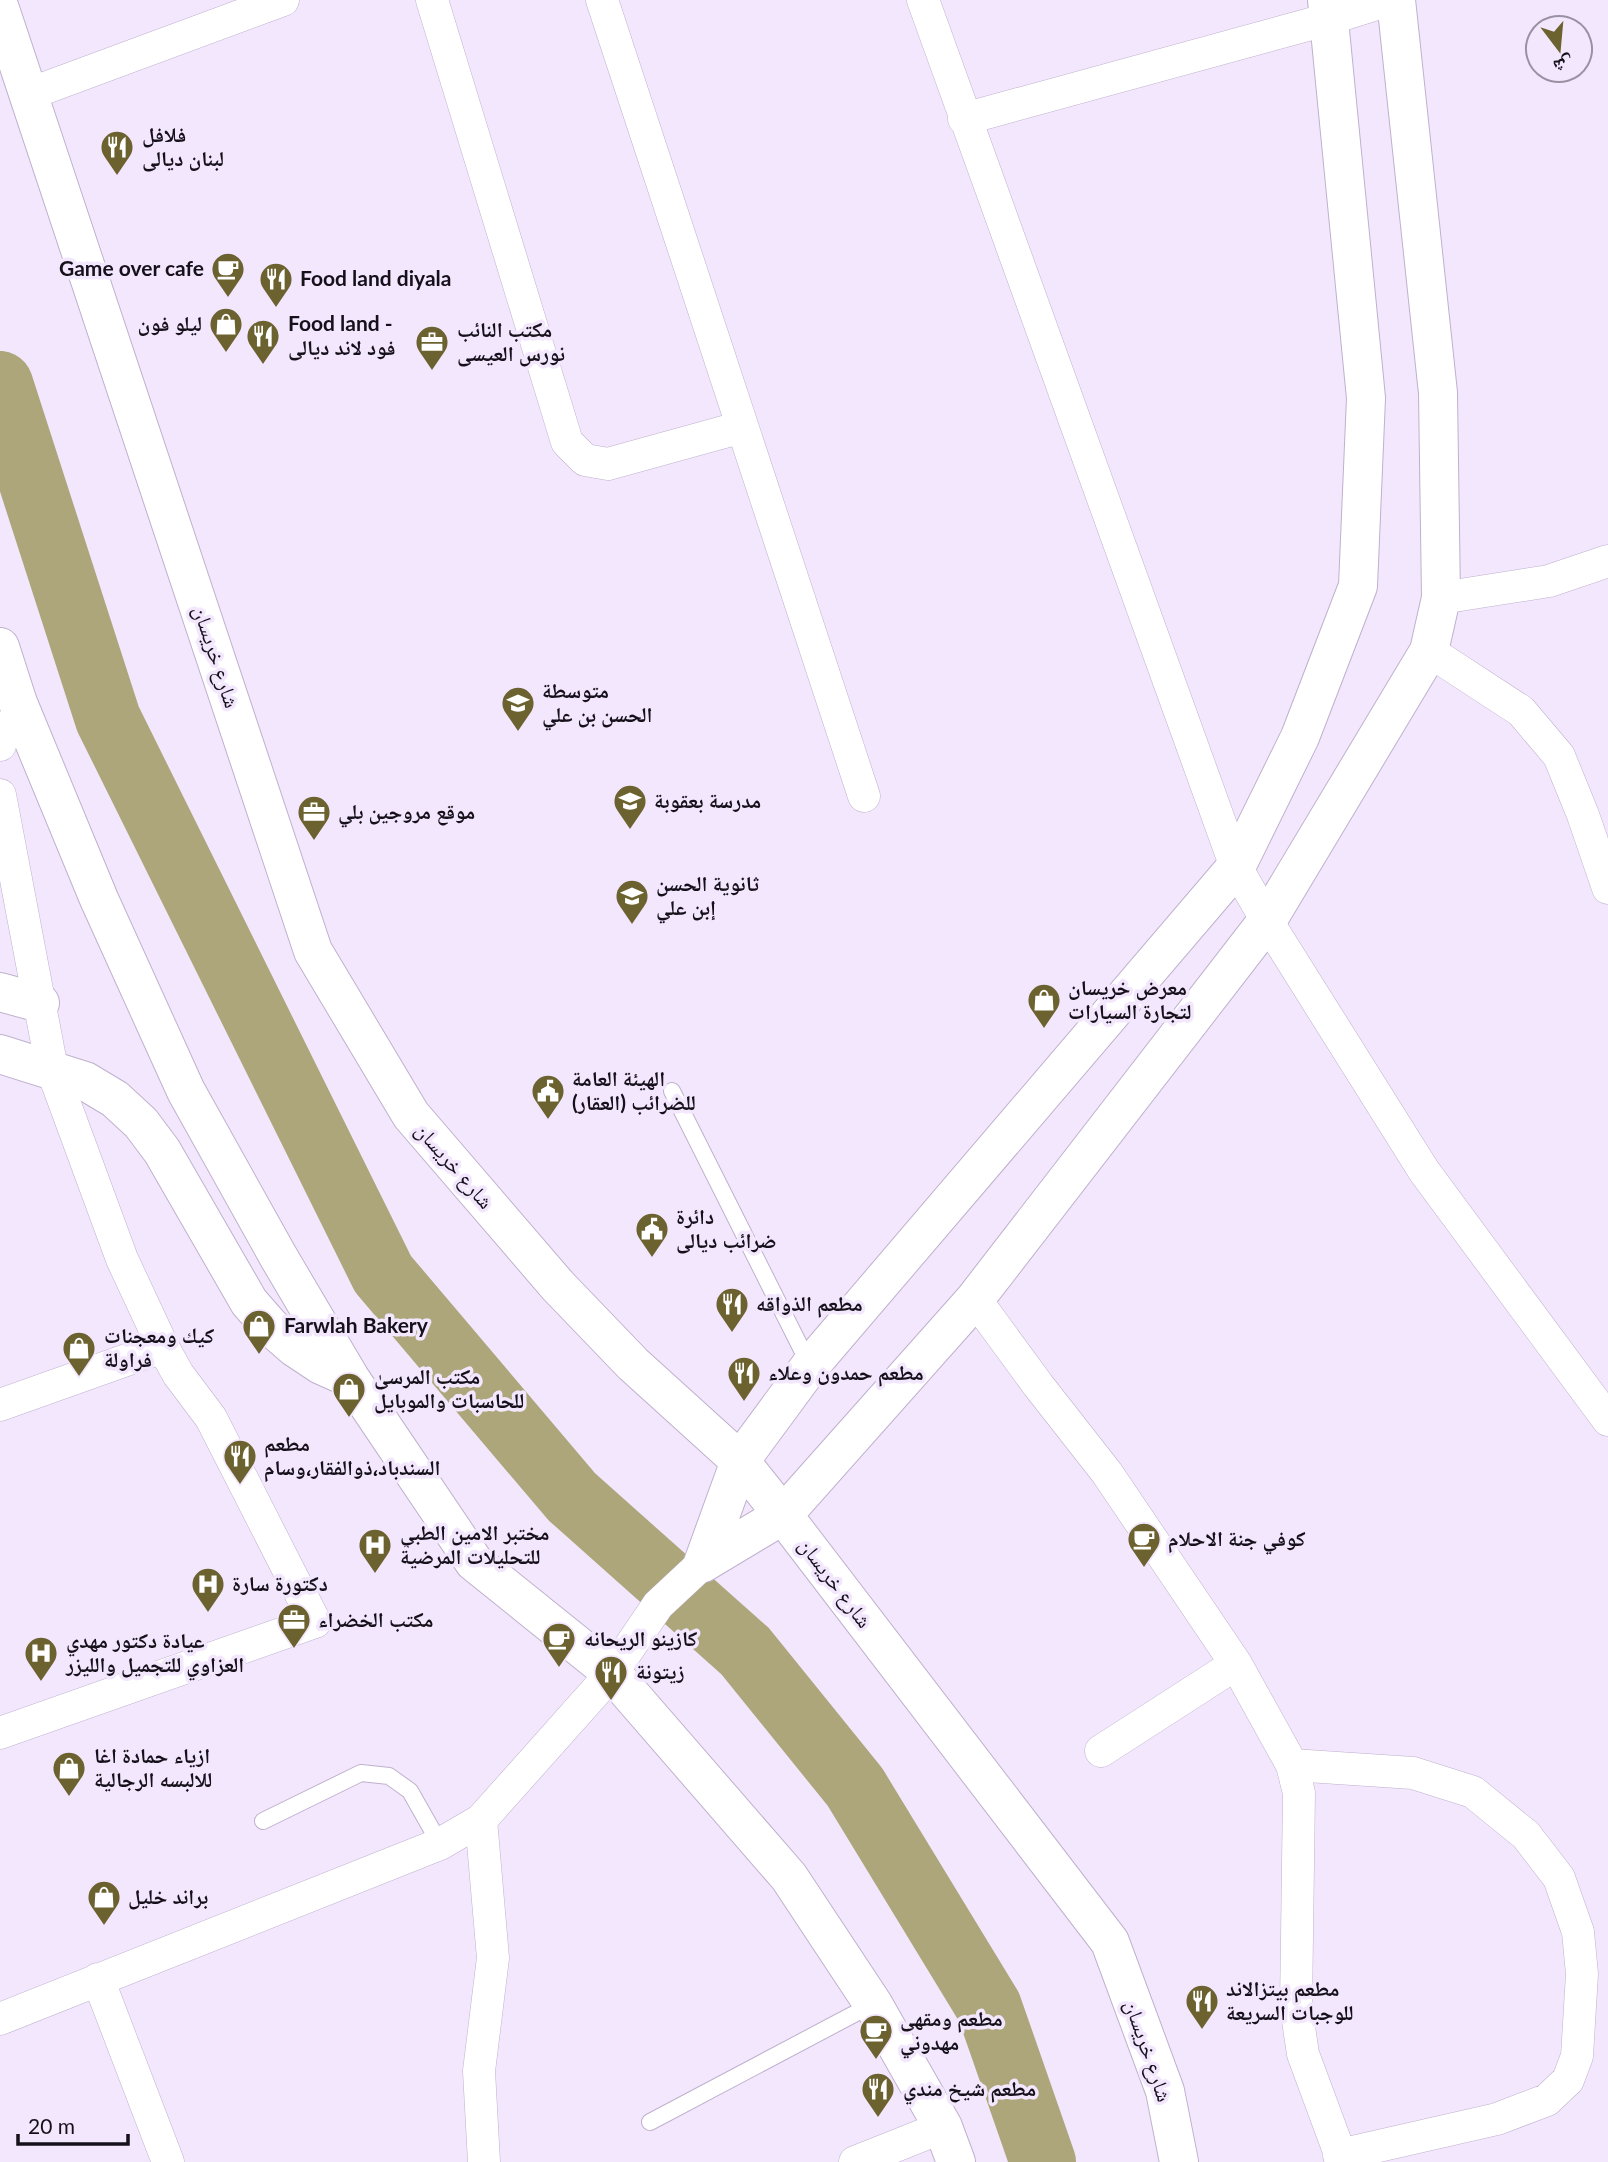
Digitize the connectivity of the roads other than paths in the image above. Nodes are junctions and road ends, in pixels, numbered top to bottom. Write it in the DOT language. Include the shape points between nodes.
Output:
graph roads {
  1 [pos="283,0"];
  2 [pos="432,0"];
  3 [pos="602,0"];
  4 [pos="923,0"];
  5 [pos="1389,0"];
  6 [pos="1396,0"];
  7 [pos="0,9"];
  8 [pos="1328,9"];
  9 [pos="29,94"];
  10 [pos="964,119"];
  11 [pos="741,427"];
  12 [pos="1608,561"];
  13 [pos="1441,598"];
  14 [pos="0,647"];
  15 [pos="1429,651"];
  16 [pos="13,704"];
  17 [pos="0,745"];
  18 [pos="0,795"];
  19 [pos="864,796"];
  20 [pos="1236,867"];
  21 [pos="1608,888"];
  22 [pos="1267,921"];
  23 [pos="0,992"];
  24 [pos="40,1003"];
  25 [pos="0,1054"];
  26 [pos="52,1069"];
  27 [pos="672,1091"];
  28 [pos="975,1299"];
  29 [pos="163,1347"];
  30 [pos="810,1366"];
  31 [pos="350,1378"];
  32 [pos="0,1405"];
  33 [pos="1608,1420"];
  34 [pos="740,1461"];
  35 [pos="783,1516"];
  36 [pos="703,1563"];
  37 [pos="1236,1664"];
  38 [pos="612,1672"];
  39 [pos="0,1733"];
  40 [pos="1101,1751"];
  41 [pos="1292,1765"];
  42 [pos="263,1821"];
  43 [pos="481,1821"];
  44 [pos="440,1844"];
  45 [pos="98,1979"];
  46 [pos="873,2004"];
  47 [pos="0,2019"];
  48 [pos="650,2122"];
  49 [pos="949,2144"];
  50 [pos="1341,2158"];
  51 [pos="168,2162"];
  52 [pos="484,2162"];
  53 [pos="855,2162"];
  54 [pos="1179,2162"];
  1 -- 9 [label="street"];
  2 -- 11 [label="street" via="567,442 584,460 608,464"];
  3 -- 11 [label="street"];
  4 -- 10 [label="street"];
  5 -- 8 [label="street"];
  6 -- 13 [label="street" via="1438,393"];
  7 -- 9 [label="street, شارع خريسان"];
  8 -- 10 [label="street"];
  8 -- 20 [label="street" via="1366,398 1358,586 1300,737"];
  9 -- 34 [label="street, شارع خريسان" via="313,951 411,1115 558,1286 633,1364"];
  10 -- 20 [label="street"];
  11 -- 19 [label="street"];
  12 -- 13 [label="street" via="1549,581"];
  13 -- 15 [label="street"];
  14 -- 16 [label="street"];
  15 -- 21 [label="street" via="1521,711 1559,756"];
  15 -- 22 [label="street"];
  16 -- 17 [label="street"];
  16 -- 31 [label="street" via="186,1091"];
  18 -- 24 [label="street"];
  20 -- 22 [label="street"];
  20 -- 30 [label="street"];
  22 -- 28 [label="street"];
  22 -- 33 [label="street" via="1424,1171"];
  23 -- 24 [label="street"];
  24 -- 26 [label="street"];
  25 -- 26 [label="street"];
  26 -- 29 [label="street" via="122,1259"];
  26 -- 31 [label="street" via="115,1099 141,1123 162,1151 249,1302 294,1347"];
  27 -- 30 [label="lane"];
  28 -- 35 [label="street"];
  28 -- 37 [label="street" via="1107,1473"];
  29 -- 32 [label="street"];
  29 -- 39 [label="street" via="211,1418 315,1622"];
  30 -- 34 [label="street"];
  31 -- 38 [label="street" via="474,1562"];
  34 -- 35 [label="street, شارع خريسان"];
  34 -- 36 [label="street"];
  35 -- 36 [label="street"];
  35 -- 54 [label="street, شارع خريسان" via="1110,1941 1165,2091"];
  36 -- 38 [label="street" via="657,1605"];
  37 -- 40 [label="street"];
  37 -- 41 [label="street"];
  38 -- 43 [label="street"];
  38 -- 46 [label="street" via="789,1877"];
  41 -- 50 [label="street" via="1299,1793 1296,2007 1303,2054"];
  41 -- 50 [label="street" via="1413,1773 1473,1792 1526,1835 1559,1878 1578,1932 1582,1974 1577,2056 1568,2080 1547,2100 1497,2119"];
  42 -- 44 [label="lane" via="361,1773 389,1776 410,1791"];
  43 -- 44 [label="street"];
  43 -- 52 [label="street" via="493,1958 479,2071"];
  44 -- 45 [label="street"];
  45 -- 47 [label="street"];
  45 -- 51 [label="street"];
  46 -- 48 [label="lane"];
  46 -- 49 [label="street"];
  49 -- 53 [label="street"];
}
